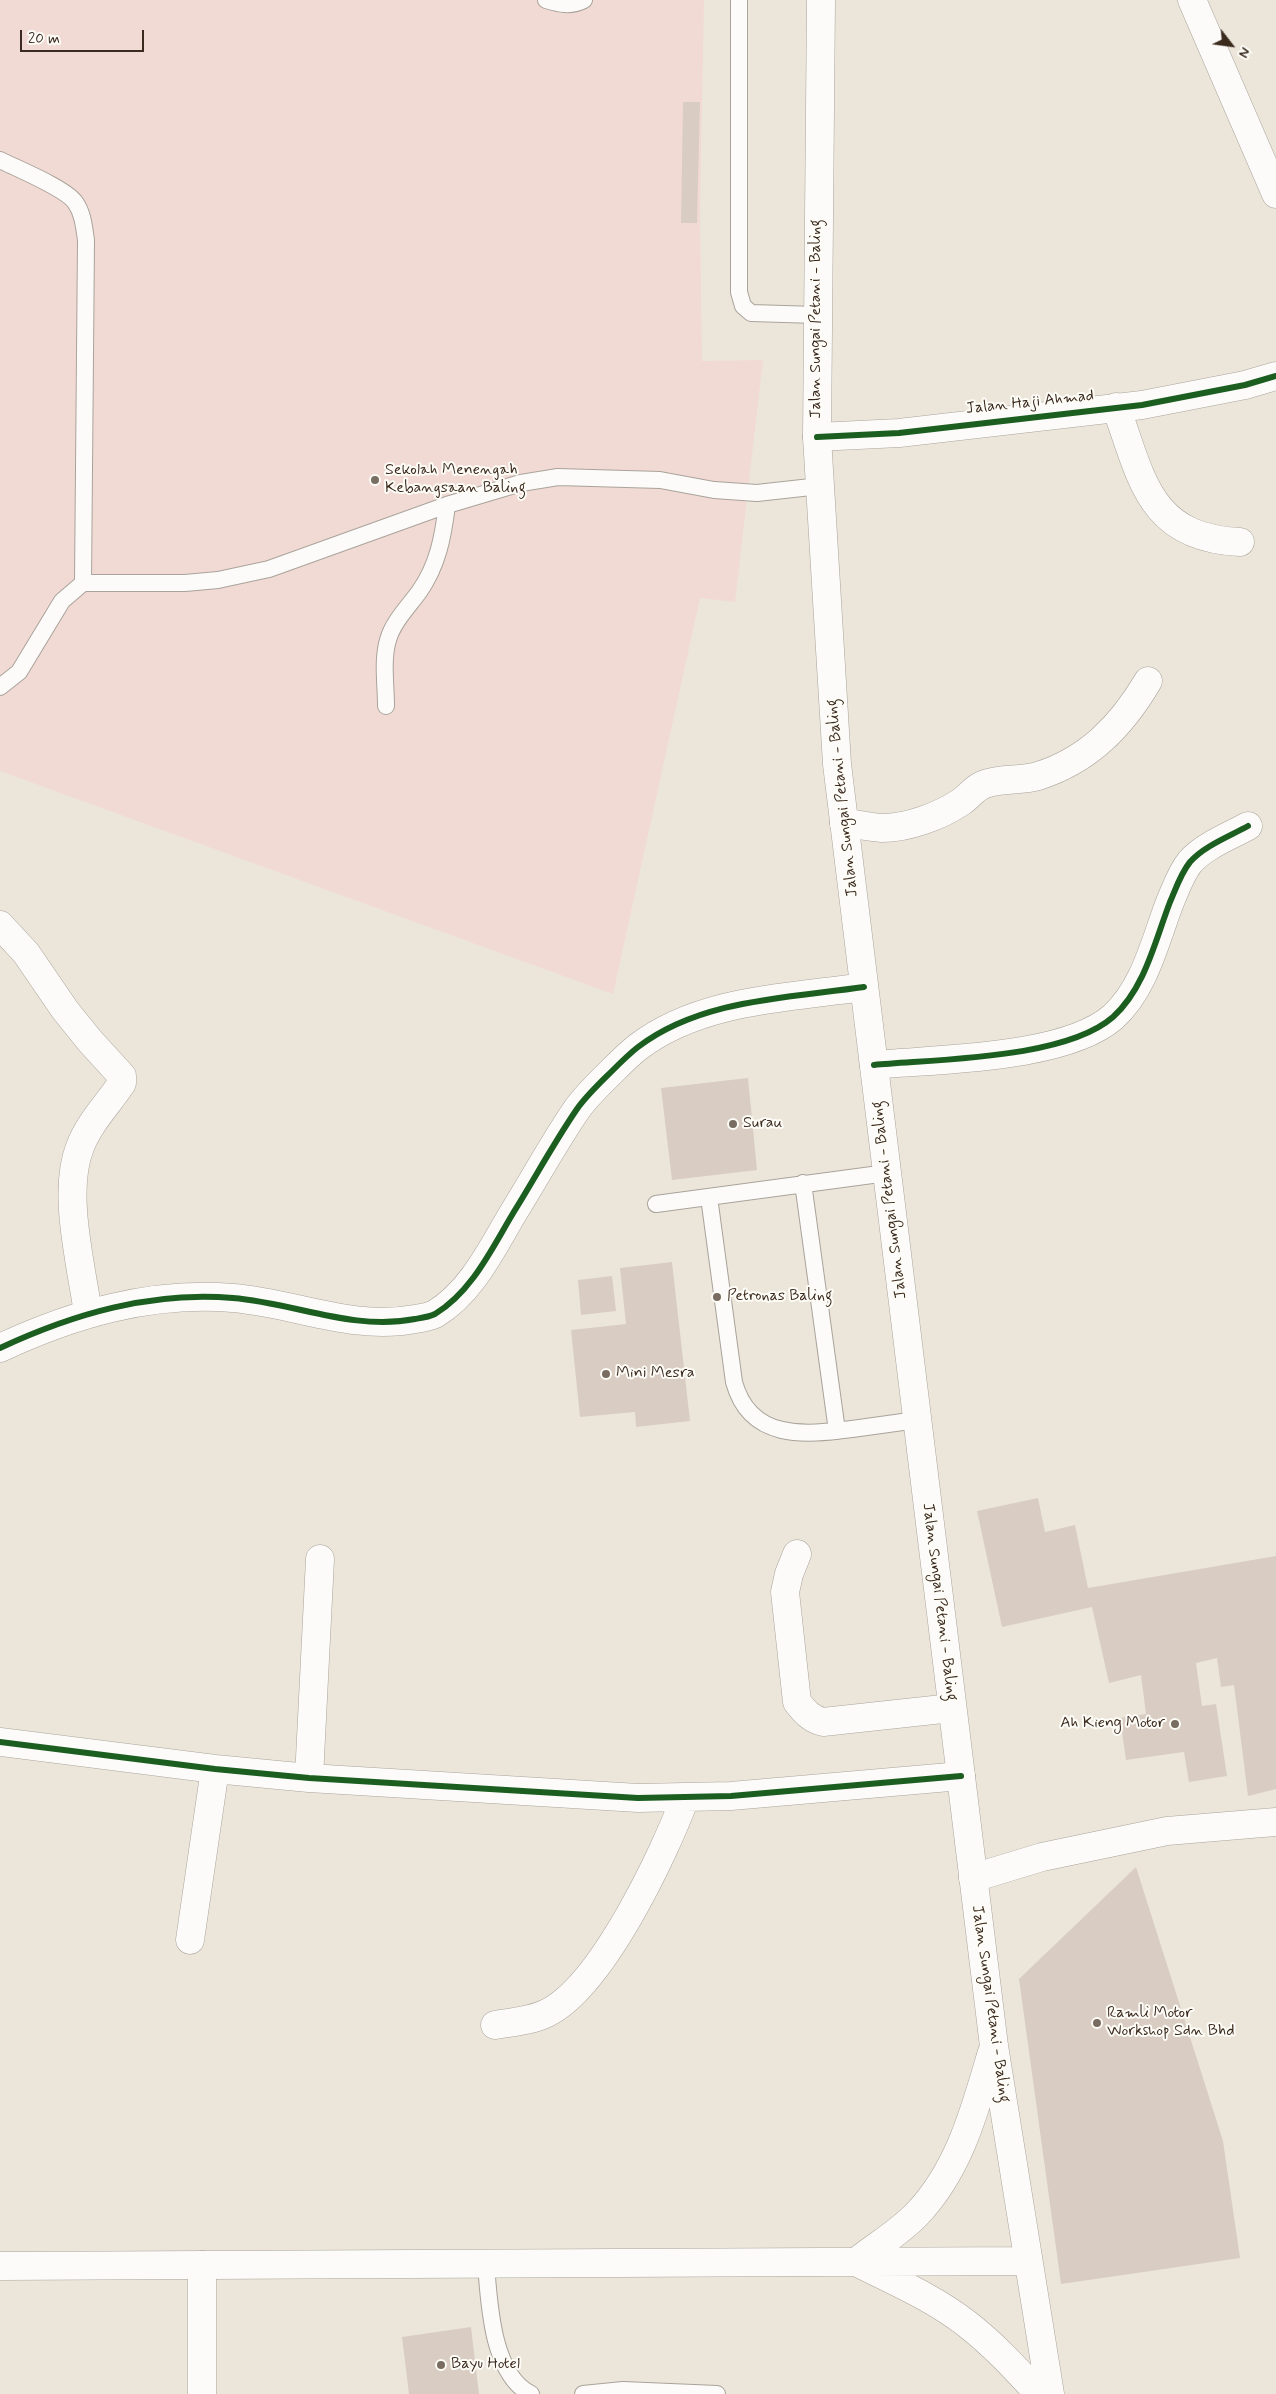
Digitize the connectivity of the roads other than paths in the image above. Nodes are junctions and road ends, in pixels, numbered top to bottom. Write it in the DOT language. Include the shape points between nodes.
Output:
graph roads {
  1 [pos="546,0"];
  2 [pos="584,0"];
  3 [pos="739,0"];
  4 [pos="821,0"];
  5 [pos="1192,0"];
  6 [pos="0,160"];
  7 [pos="1276,194"];
  8 [pos="817,315"];
  9 [pos="1276,376"];
  10 [pos="1116,408"];
  11 [pos="817,437"];
  12 [pos="820,486"];
  13 [pos="447,505"];
  14 [pos="1240,542"];
  15 [pos="83,583"];
  16 [pos="1148,681"];
  17 [pos="0,687"];
  18 [pos="386,706"];
  19 [pos="844,823"];
  20 [pos="1248,826"];
  21 [pos="0,924"];
  22 [pos="864,987"];
  23 [pos="874,1065"];
  24 [pos="887,1173"];
  25 [pos="803,1183"];
  26 [pos="709,1197"];
  27 [pos="656,1204"];
  28 [pos="88,1312"];
  29 [pos="0,1348"];
  30 [pos="917,1420"];
  31 [pos="837,1431"];
  32 [pos="797,1554"];
  33 [pos="320,1559"];
  34 [pos="952,1708"];
  35 [pos="0,1742"];
  36 [pos="214,1769"];
  37 [pos="961,1776"];
  38 [pos="309,1778"];
  39 [pos="685,1798"];
  40 [pos="1276,1822"];
  41 [pos="973,1878"];
  42 [pos="190,1940"];
  43 [pos="495,2025"];
  44 [pos="994,2046"];
  45 [pos="1028,2261"];
  46 [pos="856,2262"];
  47 [pos="486,2264"];
  48 [pos="202,2265"];
  49 [pos="0,2266"];
  50 [pos="202,2394"];
  51 [pos="531,2394"];
  52 [pos="583,2394"];
  53 [pos="717,2394"];
  54 [pos="1039,2394"];
  55 [pos="1050,2394"];
  1 -- 2 [label="lane" via="577,4"];
  3 -- 8 [label="lane" via="739,292 743,306 751,313"];
  4 -- 8 [label="street, Jalan Sungai Petani - Baling"];
  5 -- 7 [label="street"];
  6 -- 15 [label="lane" via="65,192 75,201 82,216 86,240"];
  8 -- 11 [label="street, Jalan Sungai Petani - Baling"];
  9 -- 10 [label="street, Jalan Haji Ahmad" via="1161,402"];
  10 -- 11 [label="street, Jalan Haji Ahmad" via="899,433"];
  10 -- 14 [label="street" via="1144,487 1156,506 1194,535 1216,541"];
  11 -- 12 [label="street, Jalan Sungai Petani - Baling"];
  12 -- 13 [label="lane" via="757,493 714,490 660,480 558,477 520,483"];
  12 -- 19 [label="street, Jalan Sungai Petani - Baling" via="837,764"];
  13 -- 15 [label="lane" via="269,569 218,580"];
  13 -- 18 [label="lane" via="442,546 430,574 387,642"];
  15 -- 17 [label="lane" via="62,601 19,672"];
  16 -- 19 [label="street" via="1110,734 1061,767 1036,776 984,784 954,805 911,823 883,828"];
  19 -- 22 [label="street, Jalan Sungai Petani - Baling"];
  20 -- 23 [label="street" via="1191,860 1176,887 1140,982 1112,1017 1093,1030 1057,1044 1017,1053"];
  21 -- 28 [label="street" via="26,953 65,1010 122,1076 122,1083 81,1145 73,1170 71,1190"];
  22 -- 23 [label="street, Jalan Sungai Petani - Baling"];
  22 -- 28 [label="street" via="712,1011 675,1025 638,1047 578,1108 479,1270 458,1295 433,1316 401,1322 365,1323 234,1298 183,1298"];
  23 -- 24 [label="street, Jalan Sungai Petani - Baling"];
  24 -- 25 [label="lane"];
  24 -- 30 [label="street, Jalan Sungai Petani - Baling"];
  25 -- 26 [label="lane"];
  25 -- 31 [label="lane"];
  26 -- 27 [label="lane"];
  26 -- 31 [label="lane" via="738,1396 758,1419 778,1429 800,1434"];
  28 -- 29 [label="street" via="42,1328"];
  30 -- 31 [label="lane"];
  30 -- 34 [label="street, Jalan Sungai Petani - Baling"];
  32 -- 34 [label="street" via="785,1592 797,1702 813,1720 823,1722"];
  33 -- 38 [label="street"];
  34 -- 37 [label="street, Jalan Sungai Petani - Baling"];
  35 -- 36 [label="street"];
  36 -- 38 [label="street"];
  36 -- 42 [label="street"];
  37 -- 39 [label="street"];
  37 -- 41 [label="street, Jalan Sungai Petani - Baling"];
  38 -- 39 [label="street"];
  39 -- 43 [label="street" via="671,1836 624,1926 596,1965 570,1996 548,2012 530,2019"];
  40 -- 41 [label="street" via="1167,1831 1042,1857"];
  41 -- 44 [label="street, Jalan Sungai Petani - Baling"];
  44 -- 45 [label="street, Jalan Sungai Petani - Baling"];
  44 -- 46 [label="street" via="968,2131 946,2178 917,2215"];
  45 -- 46 [label="street"];
  45 -- 55 [label="street, Jalan Sungai Petani - Baling"];
  46 -- 47 [label="street"];
  46 -- 54 [label="street" via="930,2299 966,2323 1005,2356"];
  47 -- 48 [label="street"];
  47 -- 51 [label="lane" via="490,2319 509,2376 519,2388"];
  48 -- 49 [label="street"];
  48 -- 50 [label="street"];
  52 -- 53 [label="lane" via="624,2390"];
}
